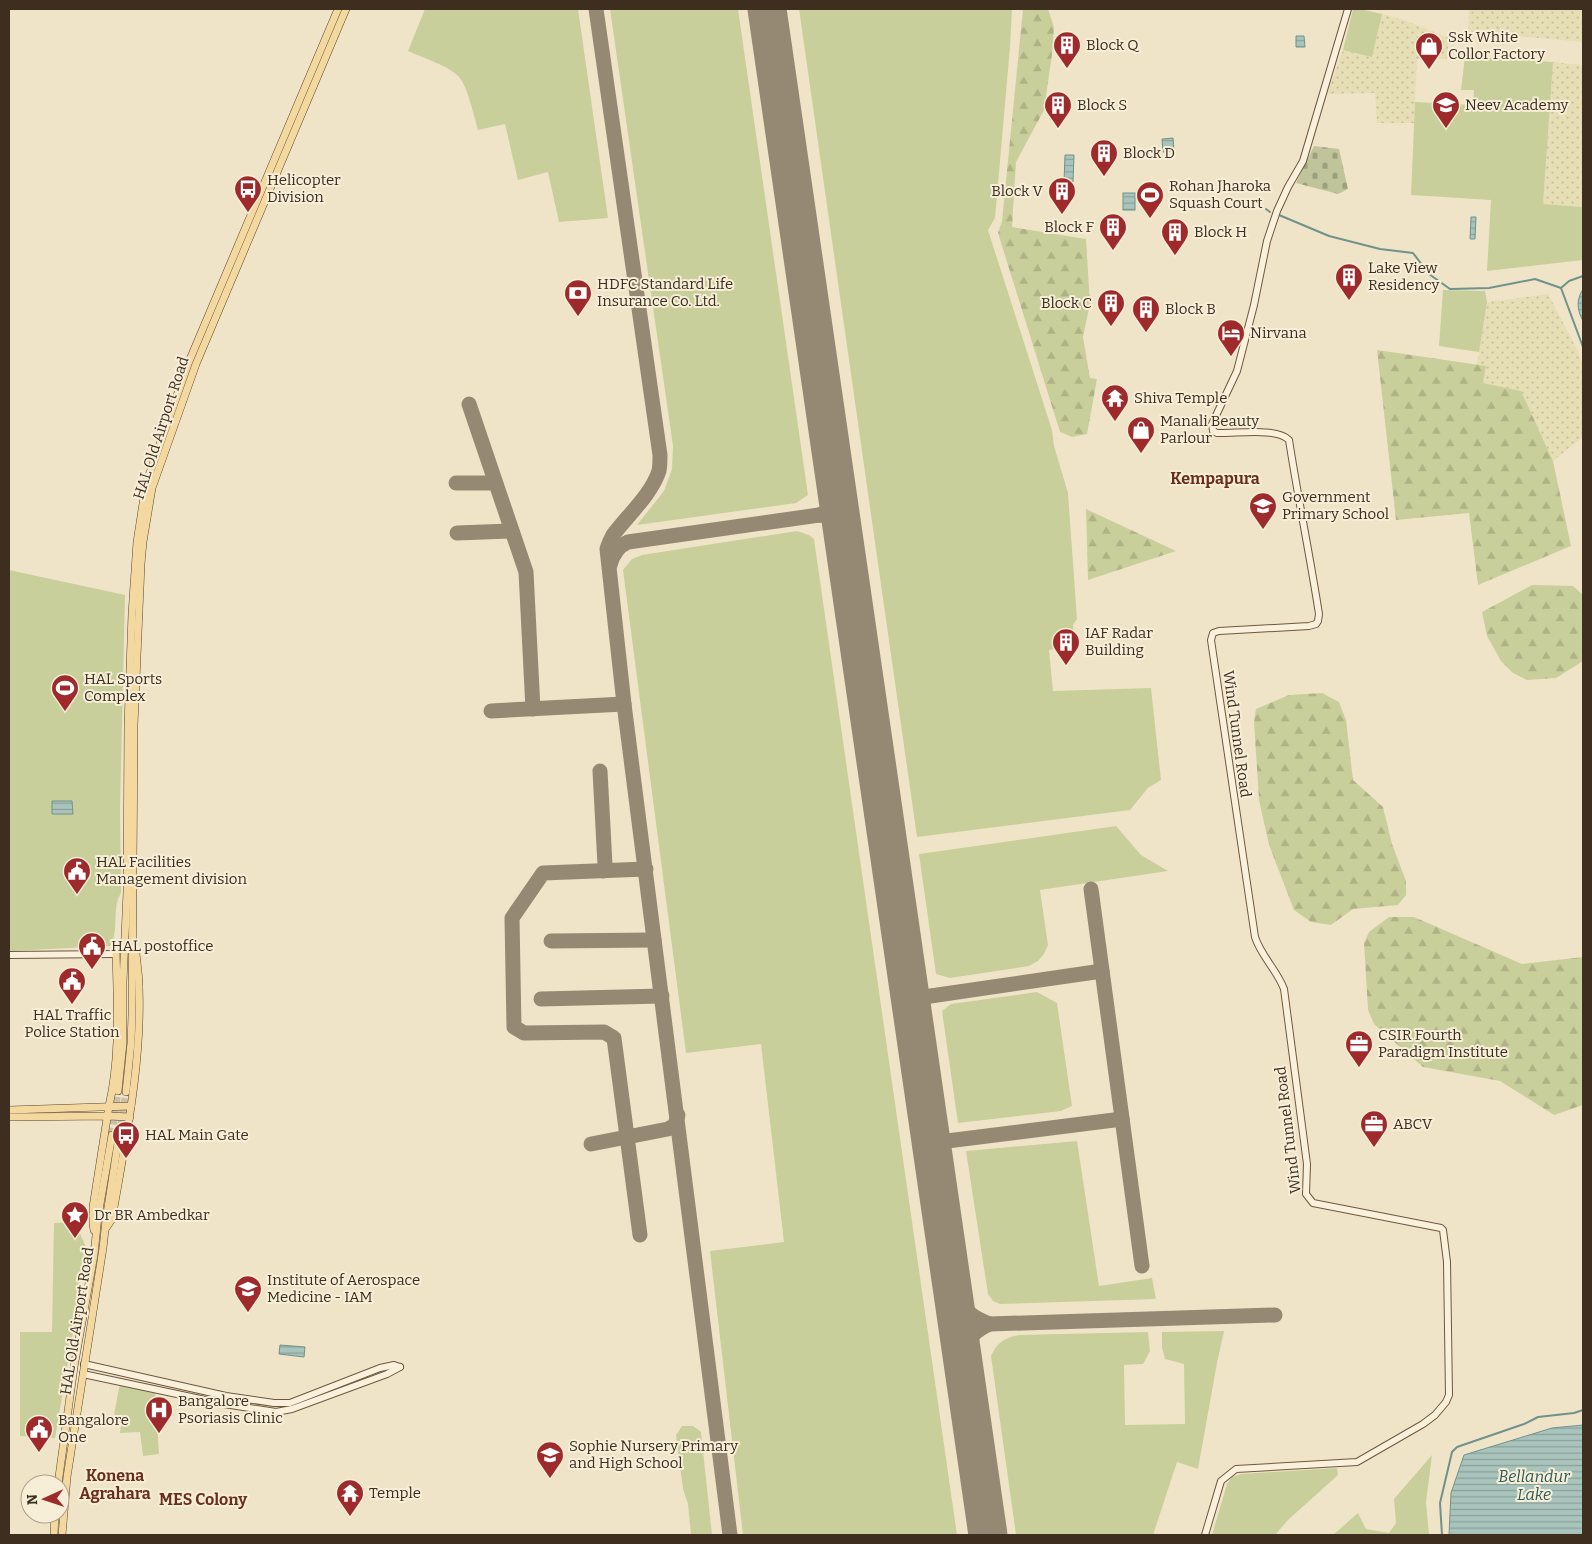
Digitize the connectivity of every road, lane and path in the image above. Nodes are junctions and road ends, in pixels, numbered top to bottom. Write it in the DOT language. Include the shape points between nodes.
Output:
graph roads {
  1 [pos="338,9"];
  2 [pos="346,9"];
  3 [pos="1348,9"];
  4 [pos="194,358"];
  5 [pos="128,943"];
  6 [pos="116,954"];
  7 [pos="9,955"];
  8 [pos="122,1092"];
  9 [pos="109,1106"];
  10 [pos="132,1106"];
  11 [pos="9,1110"];
  12 [pos="9,1116"];
  13 [pos="108,1116"];
  14 [pos="130,1117"];
  15 [pos="105,1231"];
  16 [pos="96,1237"];
  17 [pos="84,1364"];
  18 [pos="83,1374"];
  19 [pos="59,1474"];
  20 [pos="62,1535"];
  21 [pos="1205,1535"];
  1 -- 4 [label="main road, HAL Old Airport Road"];
  2 -- 4 [label="main road, HAL Old Airport Road"];
  3 -- 21 [label="street, Wind Tunnel Road" via="1303,161 1281,203 1267,241 1240,361 1212,424 1213,431 1217,433 1270,433 1289,440 1318,621 1309,626 1219,630 1211,640 1254,937 1284,988 1307,1164 1306,1194 1313,1203 1443,1230 1447,1262 1449,1395 1435,1415 1423,1424 1357,1462 1236,1469 1221,1481"];
  4 -- 5 [label="main road, HAL Old Airport Road" via="146,484 137,542 128,725"];
  5 -- 6 [label="main road" via="116,949"];
  5 -- 8 [label="main road"];
  5 -- 10 [label="main road" via="136,951 139,987"];
  6 -- 7 [label="street"];
  6 -- 9 [label="main road" via="117,1048"];
  9 -- 10 [label="main road"];
  9 -- 11 [label="main road"];
  9 -- 13 [label="main road"];
  10 -- 14 [label="main road"];
  12 -- 13 [label="main road"];
  13 -- 14 [label="main road"];
  13 -- 16 [label="main road" via="93,1207"];
  14 -- 15 [label="main road" via="112,1219"];
  15 -- 16 [label="main road" via="115,1136"];
  15 -- 17 [label="main road, HAL Old Airport Road"];
  16 -- 19 [label="main road, HAL Old Airport Road"];
  17 -- 18 [label="main road, HAL Old Airport Road"];
  17 -- 18 [label="street" via="274,1403 290,1403 380,1368 400,1367 290,1410 276,1412"];
  18 -- 20 [label="main road, HAL Old Airport Road" via="67,1477"];
}
